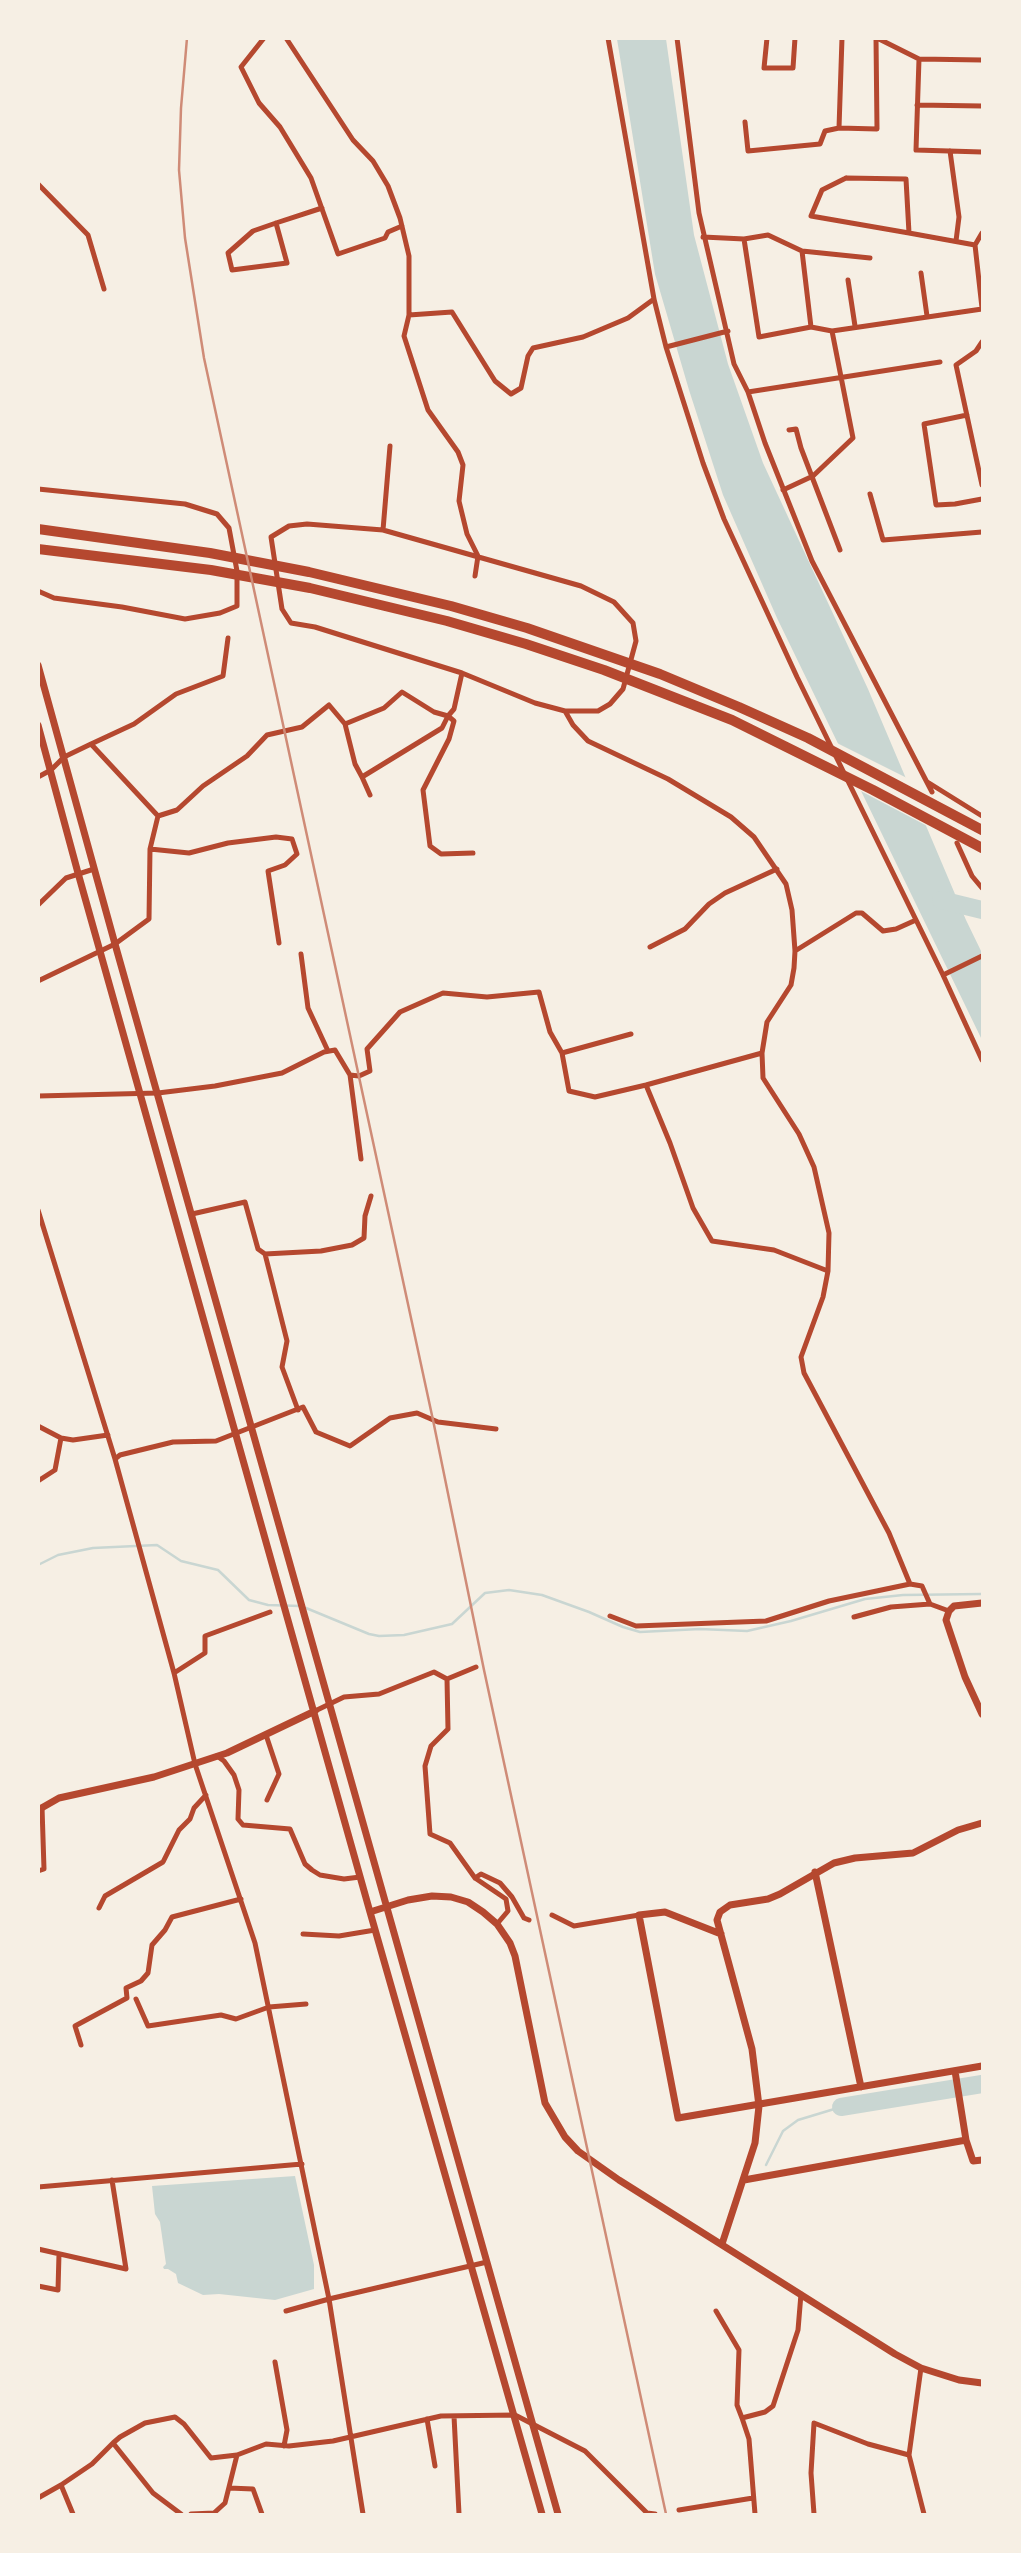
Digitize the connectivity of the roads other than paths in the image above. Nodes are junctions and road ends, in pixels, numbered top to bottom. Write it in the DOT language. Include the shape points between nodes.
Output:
graph roads {
  1 [pos="264,38"];
  2 [pos="608,38"];
  3 [pos="677,38"];
  4 [pos="767,38"];
  5 [pos="795,38"];
  6 [pos="842,38"];
  7 [pos="877,38"];
  8 [pos="288,39"];
  9 [pos="919,58"];
  10 [pos="982,60"];
  11 [pos="918,104"];
  12 [pos="982,106"];
  13 [pos="745,122"];
  14 [pos="839,128"];
  15 [pos="950,150"];
  16 [pos="982,152"];
  17 [pos="38,184"];
  18 [pos="322,208"];
  19 [pos="275,223"];
  20 [pos="402,226"];
  21 [pos="909,233"];
  22 [pos="982,233"];
  23 [pos="703,237"];
  24 [pos="744,239"];
  25 [pos="956,241"];
  26 [pos="975,245"];
  27 [pos="802,251"];
  28 [pos="870,258"];
  29 [pos="979,267"];
  30 [pos="921,273"];
  31 [pos="848,279"];
  32 [pos="104,289"];
  33 [pos="654,299"];
  34 [pos="982,308"];
  35 [pos="409,315"];
  36 [pos="927,316"];
  37 [pos="855,326"];
  38 [pos="811,327"];
  39 [pos="728,331"];
  40 [pos="832,331"];
  41 [pos="982,342"];
  42 [pos="666,346"];
  43 [pos="940,362"];
  44 [pos="840,377"];
  45 [pos="748,392"];
  46 [pos="967,415"];
  47 [pos="789,430"];
  48 [pos="390,446"];
  49 [pos="813,476"];
  50 [pos="982,485"];
  51 [pos="38,489"];
  52 [pos="783,490"];
  53 [pos="870,494"];
  54 [pos="982,499"];
  55 [pos="39,529"];
  56 [pos="383,530"];
  57 [pos="982,532"];
  58 [pos="38,550"];
  59 [pos="840,550"];
  60 [pos="478,556"];
  61 [pos="475,576"];
  62 [pos="38,591"];
  63 [pos="228,638"];
  64 [pos="38,665"];
  65 [pos="462,673"];
  66 [pos="565,711"];
  67 [pos="448,716"];
  68 [pos="345,724"];
  69 [pos="38,725"];
  70 [pos="92,744"];
  71 [pos="64,757"];
  72 [pos="51,770"];
  73 [pos="38,777"];
  74 [pos="362,777"];
  75 [pos="928,782"];
  76 [pos="932,792"];
  77 [pos="370,795"];
  78 [pos="158,816"];
  79 [pos="982,816"];
  80 [pos="982,830"];
  81 [pos="957,843"];
  82 [pos="982,848"];
  83 [pos="150,849"];
  84 [pos="473,853"];
  85 [pos="94,869"];
  86 [pos="777,869"];
  87 [pos="78,873"];
  88 [pos="982,888"];
  89 [pos="38,905"];
  90 [pos="916,920"];
  91 [pos="279,943"];
  92 [pos="115,944"];
  93 [pos="650,947"];
  94 [pos="100,951"];
  95 [pos="795,951"];
  96 [pos="301,954"];
  97 [pos="982,956"];
  98 [pos="945,974"];
  99 [pos="38,981"];
  100 [pos="631,1034"];
  101 [pos="328,1051"];
  102 [pos="562,1053"];
  103 [pos="762,1053"];
  104 [pos="982,1060"];
  105 [pos="349,1075"];
  106 [pos="646,1085"];
  107 [pos="158,1093"];
  108 [pos="140,1094"];
  109 [pos="38,1096"];
  110 [pos="361,1159"];
  111 [pos="371,1196"];
  112 [pos="38,1209"];
  113 [pos="192,1214"];
  114 [pos="265,1254"];
  115 [pos="828,1270"];
  116 [pos="298,1410"];
  117 [pos="38,1426"];
  118 [pos="253,1428"];
  119 [pos="496,1429"];
  120 [pos="237,1434"];
  121 [pos="108,1435"];
  122 [pos="61,1438"];
  123 [pos="115,1459"];
  124 [pos="38,1481"];
  125 [pos="910,1584"];
  126 [pos="982,1603"];
  127 [pos="930,1604"];
  128 [pos="948,1611"];
  129 [pos="270,1612"];
  130 [pos="610,1616"];
  131 [pos="854,1617"];
  132 [pos="476,1667"];
  133 [pos="174,1673"];
  134 [pos="447,1679"];
  135 [pos="329,1704"];
  136 [pos="315,1710"];
  137 [pos="982,1714"];
  138 [pos="266,1735"];
  139 [pos="217,1756"];
  140 [pos="195,1763"];
  141 [pos="206,1795"];
  142 [pos="267,1800"];
  143 [pos="40,1808"];
  144 [pos="982,1823"];
  145 [pos="38,1871"];
  146 [pos="815,1872"];
  147 [pos="360,1877"];
  148 [pos="475,1878"];
  149 [pos="240,1899"];
  150 [pos="386,1907"];
  151 [pos="99,1908"];
  152 [pos="370,1912"];
  153 [pos="552,1914"];
  154 [pos="639,1915"];
  155 [pos="529,1920"];
  156 [pos="497,1924"];
  157 [pos="375,1930"];
  158 [pos="303,1934"];
  159 [pos="721,1934"];
  160 [pos="136,1999"];
  161 [pos="306,2004"];
  162 [pos="269,2007"];
  163 [pos="81,2045"];
  164 [pos="982,2066"];
  165 [pos="955,2071"];
  166 [pos="861,2087"];
  167 [pos="759,2106"];
  168 [pos="966,2140"];
  169 [pos="982,2160"];
  170 [pos="302,2164"];
  171 [pos="112,2180"];
  172 [pos="744,2180"];
  173 [pos="38,2187"];
  174 [pos="722,2244"];
  175 [pos="38,2249"];
  176 [pos="59,2254"];
  177 [pos="487,2262"];
  178 [pos="470,2265"];
  179 [pos="38,2286"];
  180 [pos="801,2294"];
  181 [pos="329,2299"];
  182 [pos="286,2311"];
  183 [pos="716,2312"];
  184 [pos="275,2362"];
  185 [pos="921,2368"];
  186 [pos="982,2383"];
  187 [pos="515,2415"];
  188 [pos="454,2416"];
  189 [pos="742,2418"];
  190 [pos="427,2419"];
  191 [pos="535,2427"];
  192 [pos="352,2437"];
  193 [pos="113,2443"];
  194 [pos="284,2446"];
  195 [pos="237,2455"];
  196 [pos="909,2455"];
  197 [pos="435,2466"];
  198 [pos="61,2485"];
  199 [pos="229,2488"];
  200 [pos="38,2498"];
  201 [pos="753,2498"];
  202 [pos="678,2510"];
  203 [pos="655,2514"];
  204 [pos="73,2515"];
  205 [pos="181,2515"];
  206 [pos="191,2515"];
  207 [pos="262,2515"];
  208 [pos="362,2515"];
  209 [pos="459,2515"];
  210 [pos="542,2515"];
  211 [pos="558,2515"];
  212 [pos="755,2515"];
  213 [pos="814,2515"];
  214 [pos="924,2515"];
  1 -- 18 [label="street" via="241,66 259,103 311,178"];
  2 -- 33 [label="street"];
  3 -- 23 [label="street"];
  4 -- 5 [label="street" via="764,68 793,68"];
  6 -- 14 [label="street"];
  7 -- 9 [label="street"];
  7 -- 14 [label="street" via="877,129"];
  8 -- 20 [label="street" via="353,140 378,169"];
  9 -- 10 [label="street"];
  9 -- 11 [label="street"];
  11 -- 12 [label="street"];
  11 -- 15 [label="street" via="916,150"];
  13 -- 14 [label="street" via="748,151 820,144 825,131"];
  15 -- 16 [label="street"];
  15 -- 25 [label="street" via="959,217"];
  17 -- 32 [label="street" via="88,234"];
  18 -- 19 [label="street"];
  18 -- 20 [label="street" via="338,254 385,238"];
  19 -- 19 [label="street" via="253,231 228,254 232,270 287,262"];
  20 -- 35 [label="street" via="409,256"];
  21 -- 21 [label="street" via="823,218 811,216 822,190 846,178 906,179"];
  21 -- 25 [label="street"];
  22 -- 26 [label="street"];
  23 -- 24 [label="street"];
  23 -- 39 [label="street"];
  24 -- 27 [label="street" via="768,235"];
  24 -- 38 [label="street" via="759,337"];
  25 -- 26 [label="street"];
  26 -- 29 [label="street"];
  27 -- 28 [label="street"];
  27 -- 38 [label="street"];
  29 -- 34 [label="street"];
  30 -- 36 [label="street"];
  31 -- 37 [label="street"];
  33 -- 35 [label="street" via="628,318 583,337 533,348 521,388 510,394 495,381 452,312"];
  33 -- 42 [label="street"];
  34 -- 36 [label="street"];
  35 -- 60 [label="street" via="404,336 428,410 463,465 459,501"];
  36 -- 37 [label="street"];
  37 -- 40 [label="street"];
  38 -- 40 [label="street"];
  39 -- 42 [label="street"];
  39 -- 45 [label="street" via="734,364"];
  40 -- 44 [label="street"];
  41 -- 46 [label="street" via="956,365"];
  42 -- 90 [label="street" via="724,519"];
  43 -- 44 [label="street"];
  44 -- 45 [label="street"];
  44 -- 49 [label="street" via="853,438"];
  45 -- 52 [label="street"];
  46 -- 50 [label="street"];
  46 -- 54 [label="street" via="924,424 936,505"];
  47 -- 49 [label="street" via="796,429"];
  48 -- 56 [label="street"];
  49 -- 52 [label="street"];
  49 -- 59 [label="street"];
  51 -- 62 [label="street" via="185,504 216,514 229,528 237,571 237,606 185,619 54,598"];
  52 -- 75 [label="street" via="812,561"];
  53 -- 57 [label="street" via="883,540"];
  55 -- 80 [label="highway" via="309,572 527,628 728,702 808,738"];
  56 -- 60 [label="street"];
  56 -- 65 [label="street" via="307,524 289,526 271,537 282,609 291,623"];
  58 -- 82 [label="highway" via="211,569 310,588 447,621 604,670 744,726"];
  60 -- 61 [label="street"];
  60 -- 66 [label="street" via="582,586 614,602 633,623 636,641 623,689 598,711"];
  63 -- 70 [label="street" via="223,676 176,694 134,724"];
  64 -- 71 [label="street"];
  65 -- 66 [label="street"];
  65 -- 67 [label="street" via="454,709"];
  66 -- 86 [label="street" via="588,741 668,779 731,817 754,837"];
  67 -- 68 [label="street" via="402,692 384,708"];
  67 -- 74 [label="street" via="442,728"];
  67 -- 84 [label="street" via="454,721 449,740 423,790 430,846 441,854"];
  68 -- 74 [label="street"];
  68 -- 78 [label="street" via="329,705 303,727 267,735 177,810"];
  69 -- 72 [label="street"];
  70 -- 71 [label="street"];
  70 -- 78 [label="street"];
  71 -- 72 [label="street"];
  71 -- 85 [label="street"];
  72 -- 73 [label="street"];
  72 -- 87 [label="street"];
  74 -- 77 [label="street"];
  75 -- 76 [label="street"];
  75 -- 79 [label="street"];
  78 -- 83 [label="street"];
  81 -- 88 [label="street"];
  83 -- 91 [label="street" via="189,853 228,842 292,839 297,854 268,871"];
  83 -- 92 [label="street" via="149,919"];
  85 -- 87 [label="street"];
  85 -- 92 [label="street"];
  86 -- 93 [label="street" via="725,892 685,929"];
  86 -- 95 [label="street" via="792,910"];
  87 -- 89 [label="street" via="66,878"];
  87 -- 94 [label="street"];
  90 -- 95 [label="street" via="883,931 862,912 856,913"];
  90 -- 98 [label="street"];
  92 -- 94 [label="street"];
  92 -- 107 [label="street"];
  94 -- 99 [label="street"];
  94 -- 108 [label="street"];
  95 -- 103 [label="street" via="791,985 767,1022"];
  96 -- 101 [label="street" via="308,1008"];
  97 -- 98 [label="street"];
  98 -- 104 [label="street"];
  100 -- 102 [label="street"];
  101 -- 105 [label="street" via="338,1052"];
  101 -- 107 [label="street" via="282,1073"];
  102 -- 105 [label="street" via="550,1032 539,992 486,997 443,993 400,1012 367,1049 370,1071"];
  102 -- 106 [label="street" via="569,1091 595,1097"];
  103 -- 106 [label="street"];
  103 -- 115 [label="street" via="763,1079 799,1134 814,1167 829,1233"];
  105 -- 110 [label="street"];
  106 -- 115 [label="street" via="693,1208 712,1241 774,1250"];
  107 -- 108 [label="street"];
  107 -- 113 [label="street"];
  108 -- 109 [label="street"];
  108 -- 120 [label="street"];
  111 -- 114 [label="street" via="364,1238 352,1245"];
  112 -- 121 [label="street"];
  113 -- 114 [label="street" via="246,1202 258,1249"];
  113 -- 118 [label="street"];
  114 -- 116 [label="street" via="287,1341 282,1367"];
  115 -- 125 [label="street" via="801,1357 804,1373 889,1533"];
  116 -- 118 [label="street"];
  116 -- 119 [label="street" via="303,1407 316,1432 350,1446 390,1418 417,1413 438,1422"];
  117 -- 122 [label="street"];
  118 -- 120 [label="street"];
  118 -- 135 [label="street"];
  120 -- 123 [label="street" via="216,1441 173,1442"];
  120 -- 136 [label="street"];
  121 -- 122 [label="street"];
  121 -- 123 [label="street"];
  122 -- 124 [label="street" via="55,1471"];
  123 -- 133 [label="street"];
  125 -- 127 [label="street" via="922,1586"];
  125 -- 130 [label="street" via="829,1601 766,1621 636,1626"];
  126 -- 128 [label="street" via="962,1604"];
  127 -- 128 [label="street"];
  127 -- 131 [label="street" via="891,1607"];
  128 -- 137 [label="street" via="948,1628"];
  129 -- 133 [label="street" via="205,1636 205,1653"];
  132 -- 134 [label="street"];
  133 -- 140 [label="street"];
  134 -- 135 [label="street" via="434,1672 379,1694 344,1697"];
  134 -- 148 [label="street" via="448,1729 431,1746 425,1766 430,1834 450,1843"];
  135 -- 136 [label="street"];
  135 -- 150 [label="street"];
  136 -- 138 [label="street"];
  136 -- 147 [label="street"];
  138 -- 139 [label="street"];
  138 -- 142 [label="street" via="279,1774"];
  139 -- 140 [label="street"];
  139 -- 147 [label="street" via="234,1775 239,1790 238,1819 243,1825 289,1829 312,1870 344,1880"];
  140 -- 141 [label="street"];
  140 -- 143 [label="street" via="59,1798"];
  141 -- 149 [label="street"];
  141 -- 151 [label="street" via="179,1830 163,1862 105,1896"];
  143 -- 145 [label="street" via="44,1869"];
  144 -- 146 [label="street" via="912,1853 856,1858"];
  146 -- 159 [label="street" via="768,1899 724,1908 717,1920"];
  146 -- 166 [label="street"];
  147 -- 152 [label="street"];
  148 -- 155 [label="street" via="481,1874 500,1883"];
  148 -- 156 [label="street" via="506,1899 508,1911"];
  149 -- 162 [label="street"];
  149 -- 163 [label="street" via="172,1917 152,1945 148,1973 126,1988 127,1998 75,2026"];
  150 -- 152 [label="street"];
  150 -- 156 [label="street" via="432,1896 451,1897 468,1902"];
  150 -- 177 [label="street"];
  152 -- 157 [label="street"];
  153 -- 154 [label="street" via="574,1926"];
  154 -- 159 [label="street" via="665,1912"];
  154 -- 167 [label="street" via="678,2119"];
  156 -- 174 [label="street" via="515,1956 545,2103 565,2137 619,2179"];
  157 -- 158 [label="street" via="339,1936"];
  157 -- 178 [label="street"];
  159 -- 167 [label="street" via="752,2049"];
  160 -- 162 [label="street" via="148,2026 221,2015 236,2019"];
  161 -- 162 [label="street"];
  162 -- 170 [label="street"];
  164 -- 165 [label="street"];
  165 -- 166 [label="street"];
  165 -- 168 [label="street"];
  166 -- 167 [label="street"];
  167 -- 172 [label="street"];
  168 -- 169 [label="street" via="974,2161"];
  168 -- 172 [label="street"];
  170 -- 171 [label="street"];
  170 -- 181 [label="street"];
  171 -- 173 [label="street"];
  171 -- 176 [label="street" via="125,2269"];
  172 -- 174 [label="street"];
  174 -- 180 [label="street"];
  175 -- 176 [label="street"];
  176 -- 179 [label="street" via="58,2290"];
  177 -- 178 [label="street"];
  177 -- 191 [label="street"];
  178 -- 181 [label="street"];
  178 -- 187 [label="street"];
  180 -- 185 [label="street"];
  180 -- 189 [label="street" via="798,2330 773,2406"];
  181 -- 182 [label="street"];
  181 -- 192 [label="street"];
  183 -- 189 [label="street" via="739,2350 737,2405"];
  184 -- 194 [label="street" via="287,2430"];
  185 -- 186 [label="street"];
  185 -- 196 [label="street"];
  187 -- 188 [label="street"];
  187 -- 191 [label="street"];
  187 -- 210 [label="street"];
  188 -- 190 [label="street"];
  188 -- 209 [label="street"];
  189 -- 201 [label="street" via="749,2439"];
  190 -- 192 [label="street"];
  190 -- 197 [label="street"];
  191 -- 203 [label="street" via="585,2451 648,2513"];
  191 -- 211 [label="street"];
  192 -- 194 [label="street"];
  192 -- 208 [label="street"];
  193 -- 195 [label="street" via="145,2423 175,2417 211,2458"];
  193 -- 198 [label="street"];
  193 -- 205 [label="street" via="153,2493"];
  194 -- 195 [label="street" via="266,2444"];
  195 -- 199 [label="street"];
  196 -- 213 [label="street" via="814,2423"];
  196 -- 214 [label="street"];
  198 -- 200 [label="street"];
  198 -- 204 [label="street"];
  199 -- 206 [label="street" via="225,2503 214,2513"];
  199 -- 207 [label="street" via="253,2489"];
  201 -- 202 [label="street"];
  201 -- 212 [label="street"];
}
